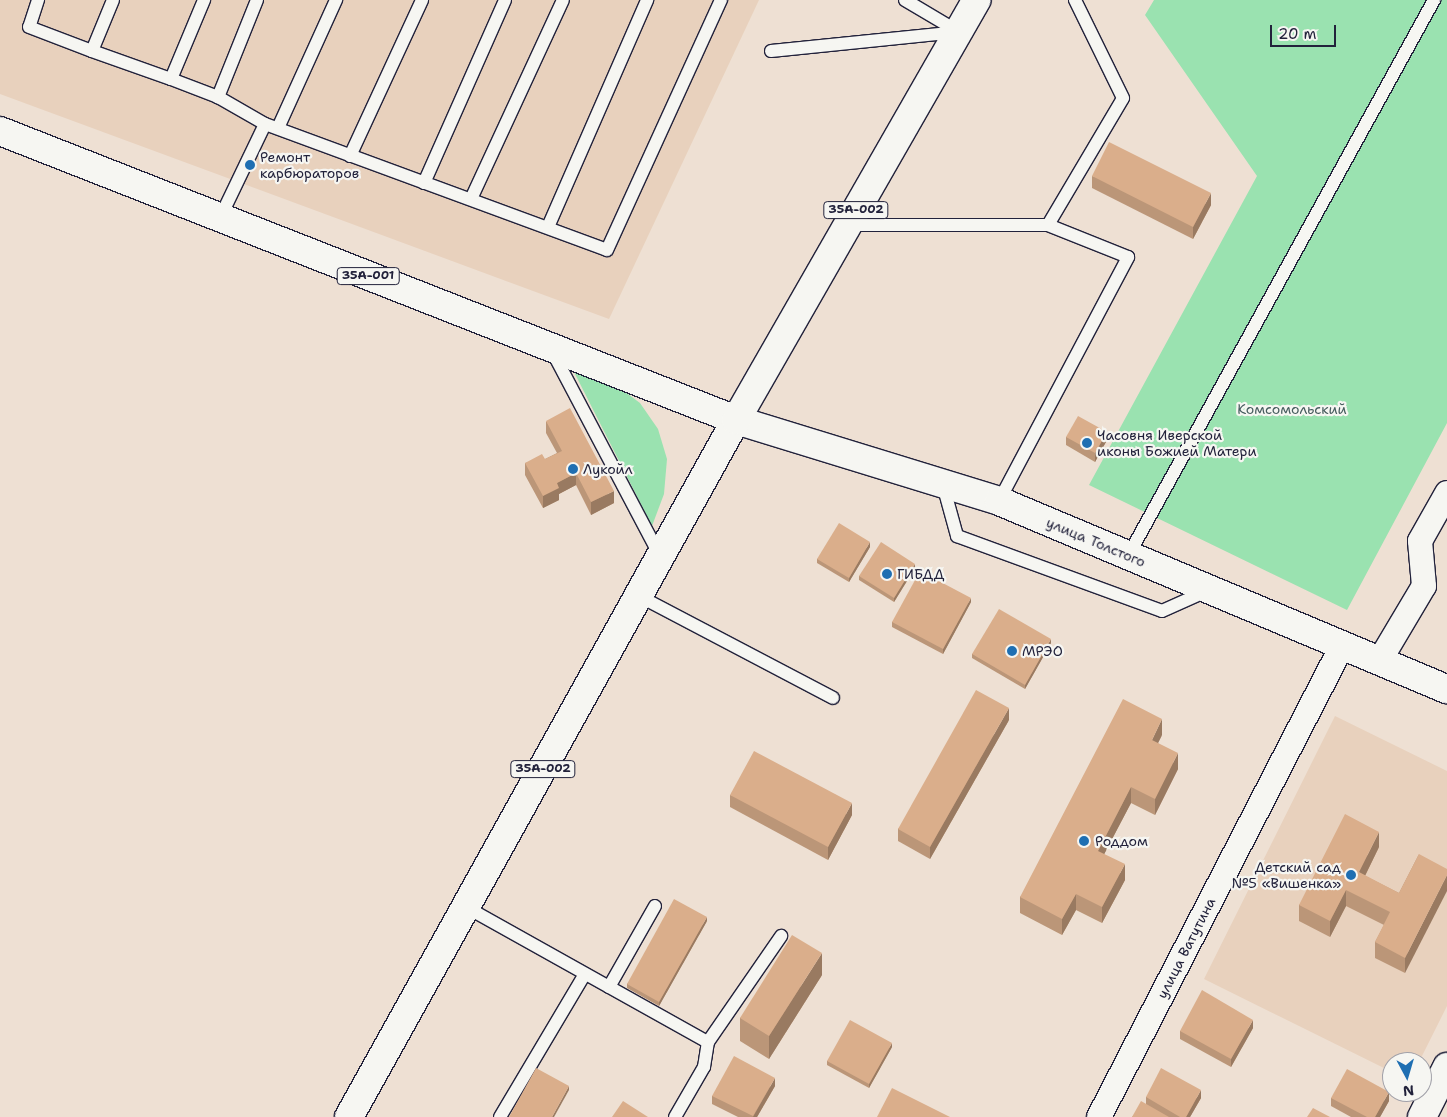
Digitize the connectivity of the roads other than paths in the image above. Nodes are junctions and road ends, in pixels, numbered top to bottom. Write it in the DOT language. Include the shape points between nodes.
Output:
graph roads {
  1 [pos="38,0"];
  2 [pos="113,0"];
  3 [pos="204,0"];
  4 [pos="257,0"];
  5 [pos="336,0"];
  6 [pos="422,0"];
  7 [pos="505,0"];
  8 [pos="563,0"];
  9 [pos="648,0"];
  10 [pos="721,0"];
  11 [pos="904,0"];
  12 [pos="978,0"];
  13 [pos="1075,0"];
  14 [pos="1434,0"];
  15 [pos="959,32"];
  16 [pos="92,51"];
  17 [pos="771,51"];
  18 [pos="171,79"];
  19 [pos="218,97"];
  20 [pos="272,126"];
  21 [pos="0,131"];
  22 [pos="350,156"];
  23 [pos="424,182"];
  24 [pos="471,199"];
  25 [pos="220,218"];
  26 [pos="1048,224"];
  27 [pos="847,225"];
  28 [pos="548,227"];
  29 [pos="550,348"];
  30 [pos="736,420"];
  31 [pos="943,484"];
  32 [pos="1447,493"];
  33 [pos="999,502"];
  34 [pos="660,556"];
  35 [pos="1128,556"];
  36 [pos="1210,590"];
  37 [pos="639,596"];
  38 [pos="1342,646"];
  39 [pos="1380,660"];
  40 [pos="1447,689"];
  41 [pos="833,698"];
  42 [pos="656,906"];
  43 [pos="466,907"];
  44 [pos="781,936"];
  45 [pos="586,974"];
  46 [pos="609,987"];
  47 [pos="708,1042"];
  48 [pos="1447,1068"];
  49 [pos="349,1117"];
  50 [pos="500,1117"];
  51 [pos="675,1117"];
  52 [pos="1099,1117"];
  53 [pos="1422,1117"];
  1 -- 16 [label="lane" via="29,27"];
  2 -- 16 [label="lane"];
  3 -- 18 [label="lane"];
  4 -- 19 [label="lane"];
  5 -- 20 [label="lane"];
  6 -- 22 [label="lane"];
  7 -- 23 [label="lane"];
  8 -- 24 [label="lane"];
  9 -- 28 [label="lane"];
  10 -- 28 [label="lane" via="608,250"];
  11 -- 15 [label="lane"];
  12 -- 15 [label="main road, 35А-002"];
  13 -- 26 [label="lane" via="1123,98"];
  14 -- 35 [label="lane"];
  15 -- 17 [label="lane"];
  15 -- 27 [label="main road, 35А-002"];
  16 -- 18 [label="lane"];
  18 -- 19 [label="lane"];
  19 -- 20 [label="lane"];
  20 -- 22 [label="lane"];
  20 -- 25 [label="lane"];
  21 -- 25 [label="main road, 35А-001"];
  22 -- 23 [label="lane"];
  23 -- 24 [label="lane"];
  24 -- 28 [label="lane"];
  25 -- 29 [label="main road, 35А-001"];
  26 -- 27 [label="lane"];
  26 -- 33 [label="lane" via="1128,257"];
  27 -- 30 [label="main road, 35А-002"];
  29 -- 30 [label="main road, 35А-001"];
  29 -- 34 [label="lane"];
  30 -- 31 [label="main road, улица Толстого"];
  30 -- 34 [label="main road, 35А-002"];
  31 -- 33 [label="main road, улица Толстого"];
  31 -- 36 [label="lane" via="956,536 1162,611"];
  32 -- 39 [label="street" via="1420,540 1424,586"];
  33 -- 35 [label="main road, улица Толстого"];
  34 -- 37 [label="main road, 35А-002"];
  35 -- 36 [label="main road, улица Толстого"];
  36 -- 38 [label="main road, улица Толстого"];
  37 -- 41 [label="lane"];
  37 -- 43 [label="main road, 35А-002"];
  38 -- 39 [label="main road, улица Толстого"];
  38 -- 52 [label="street, улица Ватутина"];
  39 -- 40 [label="main road, улица Толстого"];
  42 -- 46 [label="lane"];
  43 -- 45 [label="lane"];
  43 -- 49 [label="main road, 35А-002"];
  44 -- 47 [label="lane"];
  45 -- 46 [label="lane"];
  45 -- 50 [label="lane"];
  46 -- 47 [label="lane"];
  47 -- 51 [label="lane" via="704,1067"];
  48 -- 53 [label="main road"];
}
